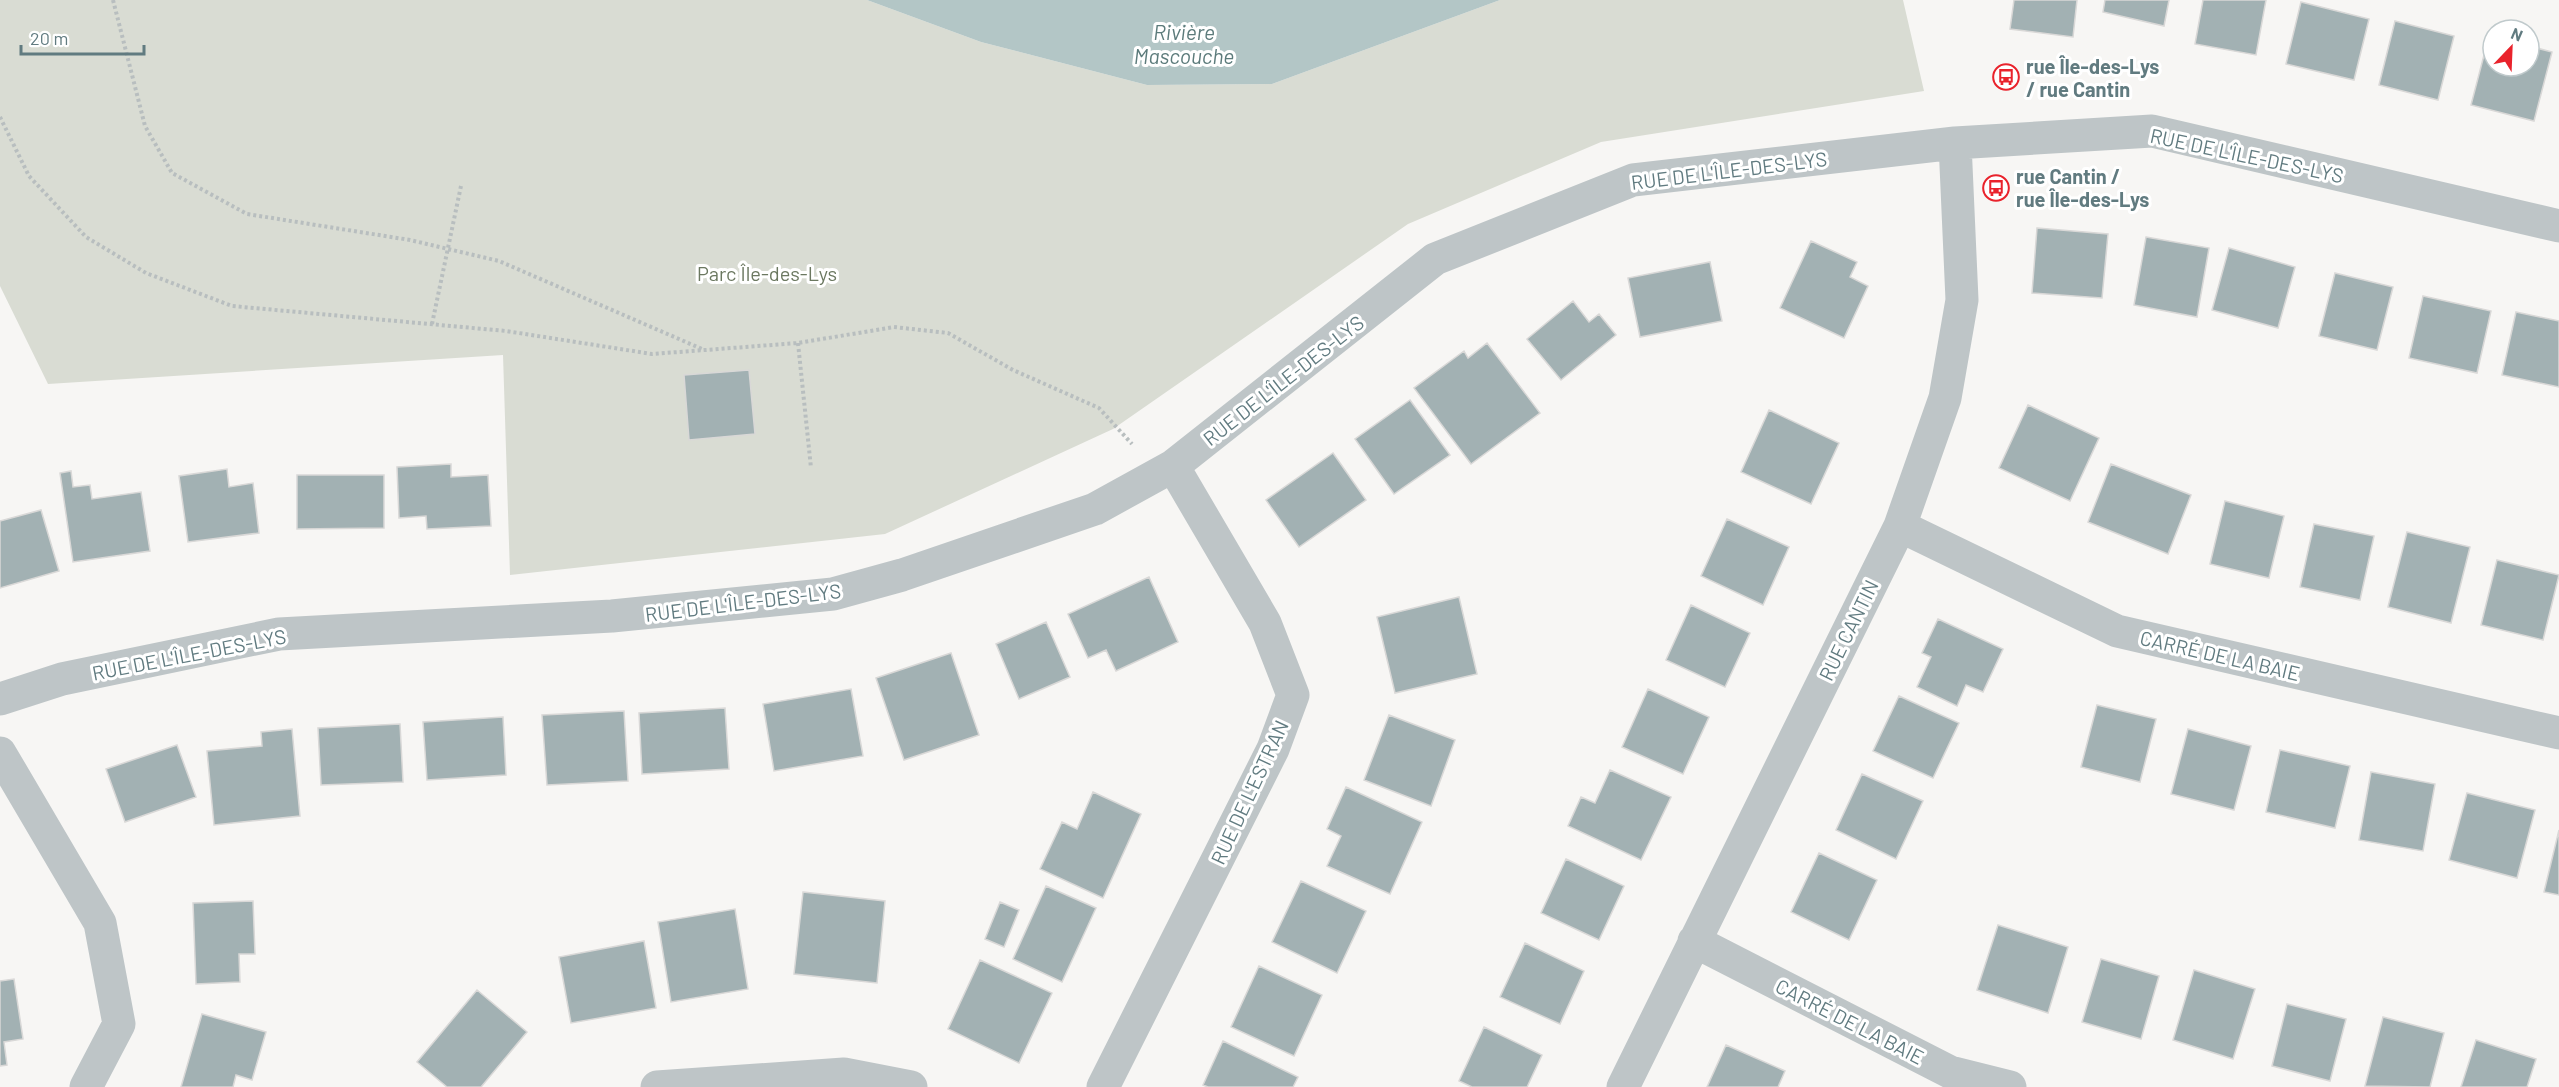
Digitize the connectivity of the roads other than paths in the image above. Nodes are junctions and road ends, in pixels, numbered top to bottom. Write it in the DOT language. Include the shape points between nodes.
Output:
graph roads {
  1 [pos="1955,142"];
  2 [pos="2559,226"];
  3 [pos="1166,470"];
  4 [pos="1900,526"];
  5 [pos="0,699"];
  6 [pos="2559,734"];
  7 [pos="0,753"];
  8 [pos="1694,941"];
  9 [pos="86,1087"];
  10 [pos="657,1087"];
  11 [pos="911,1087"];
  12 [pos="1103,1087"];
  13 [pos="1623,1087"];
  14 [pos="2010,1087"];
  1 -- 2 [label="street, RUE DE L'ÎLE-DES-LYS" via="2152,131"];
  1 -- 3 [label="street, RUE DE L'ÎLE-DES-LYS" via="1633,180 1435,259"];
  1 -- 4 [label="street, RUE CANTIN" via="1962,300 1945,398"];
  3 -- 5 [label="street, RUE DE L'ÎLE-DES-LYS" via="1095,509 902,575 833,594 601,617 279,634 62,679"];
  3 -- 12 [label="street, RUE DE L'ESTRAN" via="1265,623 1293,695 1273,749"];
  4 -- 6 [label="street, CARRÉ DE LA BAIE" via="2117,631"];
  4 -- 8 [label="street, RUE CANTIN"];
  7 -- 9 [label="street" via="100,923 119,1024"];
  8 -- 13 [label="street, RUE CANTIN"];
  8 -- 14 [label="street, CARRÉ DE LA BAIE" via="1950,1072"];
  10 -- 11 [label="street" via="844,1074"];
}
